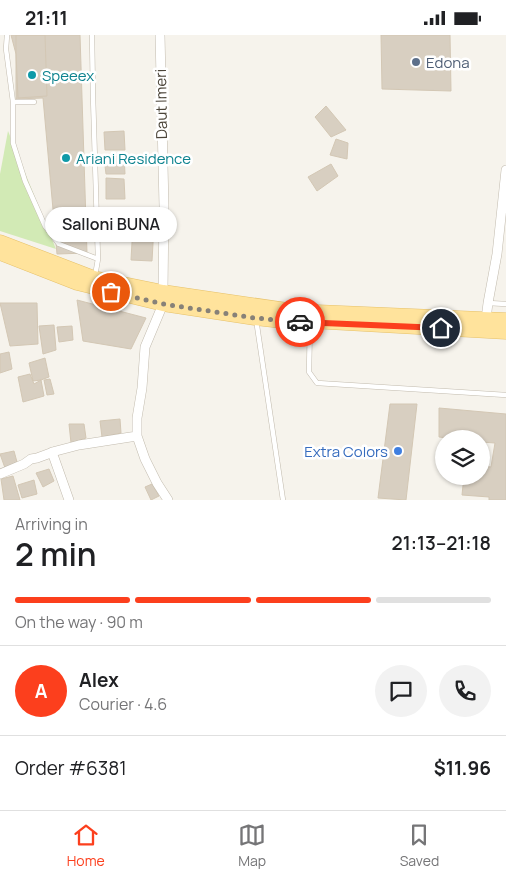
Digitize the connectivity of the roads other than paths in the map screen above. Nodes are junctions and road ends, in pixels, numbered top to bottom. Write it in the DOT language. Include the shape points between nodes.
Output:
graph roads {
  1 [pos="6,35"];
  2 [pos="92,35"];
  3 [pos="160,35"];
  4 [pos="13,102"];
  5 [pos="34,102"];
  6 [pos="506,170"];
  7 [pos="0,242"];
  8 [pos="0,253"];
  9 [pos="502,255"];
  10 [pos="98,259"];
  11 [pos="94,278"];
  12 [pos="163,298"];
  13 [pos="488,303"];
  14 [pos="506,305"];
  15 [pos="255,318"];
  16 [pos="486,319"];
  17 [pos="506,320"];
  18 [pos="310,321"];
  19 [pos="506,332"];
  20 [pos="506,395"];
  21 [pos="137,437"];
  22 [pos="52,452"];
  23 [pos="0,474"];
  24 [pos="69,500"];
  25 [pos="168,500"];
  26 [pos="283,500"];
  1 -- 4 [label="lane"];
  2 -- 10 [label="lane"];
  3 -- 12 [label="street, Daut Imeri"];
  4 -- 5 [label="lane"];
  4 -- 10 [label="lane" via="13,143 45,226 59,244"];
  6 -- 9 [label="street"];
  7 -- 11 [label="main road"];
  8 -- 12 [label="main road" via="77,283"];
  9 -- 13 [label="street"];
  10 -- 11 [label="lane"];
  11 -- 12 [label="main road"];
  12 -- 15 [label="main road"];
  12 -- 16 [label="main road" via="294,311"];
  12 -- 21 [label="street" via="145,347"];
  13 -- 14 [label="lane"];
  13 -- 16 [label="street"];
  15 -- 18 [label="main road"];
  15 -- 26 [label="lane"];
  16 -- 17 [label="main road"];
  18 -- 19 [label="main road"];
  18 -- 20 [label="lane" via="309,372 317,383"];
  21 -- 22 [label="street"];
  21 -- 25 [label="street" via="145,459"];
  22 -- 23 [label="street"];
  22 -- 24 [label="street"];
}
